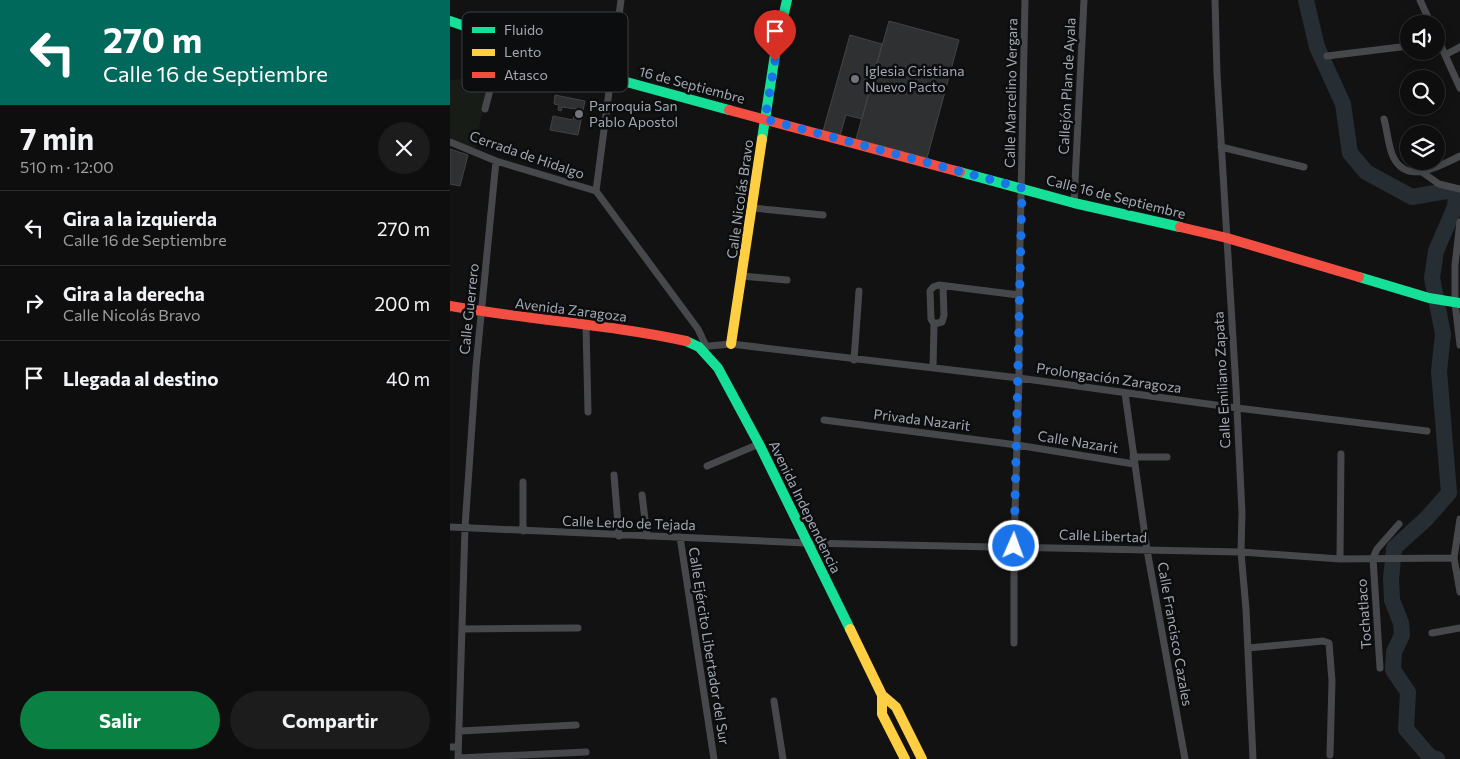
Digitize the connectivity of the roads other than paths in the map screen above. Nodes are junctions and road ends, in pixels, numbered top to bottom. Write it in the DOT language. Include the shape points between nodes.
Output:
graph roads {
  1 [pos="787,0"];
  2 [pos="1025,0"];
  3 [pos="1084,0"];
  4 [pos="1215,0"];
  5 [pos="1420,0"];
  6 [pos="1427,15"];
  7 [pos="450,20"];
  8 [pos="462,25"];
  9 [pos="1400,47"];
  10 [pos="1460,47"];
  11 [pos="1445,55"];
  12 [pos="1327,56"];
  13 [pos="628,82"];
  14 [pos="1460,88"];
  15 [pos="490,92"];
  16 [pos="610,92"];
  17 [pos="485,109"];
  18 [pos="765,119"];
  19 [pos="1384,119"];
  20 [pos="450,142"];
  21 [pos="1221,147"];
  22 [pos="1460,156"];
  23 [pos="496,161"];
  24 [pos="1304,167"];
  25 [pos="1422,172"];
  26 [pos="1022,188"];
  27 [pos="1460,189"];
  28 [pos="596,191"];
  29 [pos="1074,203"];
  30 [pos="753,208"];
  31 [pos="823,215"];
  32 [pos="1460,222"];
  33 [pos="1227,238"];
  34 [pos="742,276"];
  35 [pos="787,280"];
  36 [pos="941,286"];
  37 [pos="859,291"];
  38 [pos="1019,295"];
  39 [pos="1455,303"];
  40 [pos="450,306"];
  41 [pos="483,312"];
  42 [pos="937,324"];
  43 [pos="586,326"];
  44 [pos="688,342"];
  45 [pos="731,344"];
  46 [pos="1460,345"];
  47 [pos="702,347"];
  48 [pos="854,360"];
  49 [pos="933,368"];
  50 [pos="1019,378"];
  51 [pos="1125,393"];
  52 [pos="1236,408"];
  53 [pos="588,412"];
  54 [pos="824,420"];
  55 [pos="1427,431"];
  56 [pos="759,444"];
  57 [pos="1017,445"];
  58 [pos="1340,454"];
  59 [pos="1167,456"];
  60 [pos="1134,461"];
  61 [pos="707,466"];
  62 [pos="614,475"];
  63 [pos="523,482"];
  64 [pos="642,495"];
  65 [pos="1460,519"];
  66 [pos="1399,524"];
  67 [pos="450,527"];
  68 [pos="465,528"];
  69 [pos="523,531"];
  70 [pos="618,536"];
  71 [pos="647,536"];
  72 [pos="680,537"];
  73 [pos="806,543"];
  74 [pos="1014,546"];
  75 [pos="1458,546"];
  76 [pos="1147,550"];
  77 [pos="1241,552"];
  78 [pos="1373,558"];
  79 [pos="1454,558"];
  80 [pos="1340,559"];
  81 [pos="1460,592"];
  82 [pos="578,628"];
  83 [pos="1460,628"];
  84 [pos="462,629"];
  85 [pos="1432,633"];
  86 [pos="1014,643"];
  87 [pos="1248,648"];
  88 [pos="1380,668"];
  89 [pos="882,695"];
  90 [pos="774,701"];
  91 [pos="576,726"];
  92 [pos="460,731"];
  93 [pos="450,747"];
  94 [pos="458,748"];
  95 [pos="586,752"];
  96 [pos="1330,756"];
  97 [pos="458,758"];
  98 [pos="714,759"];
  99 [pos="783,759"];
  100 [pos="905,759"];
  101 [pos="922,759"];
  102 [pos="1185,759"];
  103 [pos="1253,759"];
  1 -- 18 [label="main road, Calle Nicolás Bravo"];
  2 -- 26 [label="street, Calle Marcelino Vergara"];
  3 -- 29 [label="street, Callejón Plan de Ayala"];
  4 -- 21 [label="street, Calle Emiliano Zapata"];
  5 -- 6 [label="street"];
  7 -- 8 [label="main road"];
  9 -- 12 [label="street"];
  10 -- 11 [label="street"];
  11 -- 14 [label="street"];
  13 -- 18 [label="main road, 16 de Septiembre"];
  15 -- 17 [label="street"];
  16 -- 28 [label="street"];
  18 -- 26 [label="main road, Calle 16 de Septiembre"];
  18 -- 30 [label="main road, Calle Nicolás Bravo"];
  19 -- 25 [label="street" via="1393,155 1404,168"];
  20 -- 23 [label="street, Cerrada de Hidalgo"];
  21 -- 24 [label="street"];
  21 -- 33 [label="street, Calle Emiliano Zapata"];
  22 -- 25 [label="street"];
  23 -- 28 [label="street, Cerrada de Hidalgo"];
  23 -- 41 [label="street, Calle Guerrero"];
  25 -- 27 [label="street" via="1439,184"];
  26 -- 29 [label="main road, Calle 16 de Septiembre"];
  26 -- 38 [label="street, Calle Marcelino Vergara"];
  28 -- 47 [label="street, Avenida Independencia" via="698,330"];
  29 -- 33 [label="main road, Calle 16 de Septiembre"];
  30 -- 31 [label="street"];
  30 -- 34 [label="main road, Calle Nicolás Bravo"];
  32 -- 39 [label="street"];
  33 -- 39 [label="main road, Calle 16 de Septiembre"];
  33 -- 52 [label="street, Calle Emiliano Zapata"];
  34 -- 35 [label="street"];
  34 -- 45 [label="main road, Calle Nicolás Bravo"];
  36 -- 38 [label="street"];
  36 -- 42 [label="street" via="944,315"];
  36 -- 42 [label="street" via="930,291 931,319"];
  37 -- 48 [label="street"];
  38 -- 50 [label="street, Calle Marcelino Vergara"];
  39 -- 46 [label="street"];
  40 -- 41 [label="main road, Avenida Zaragoza"];
  41 -- 43 [label="main road, Avenida Zaragoza"];
  41 -- 68 [label="street, Calle Guerrero" via="474,386"];
  42 -- 49 [label="street"];
  43 -- 44 [label="main road, Avenida Zaragoza"];
  43 -- 53 [label="street"];
  44 -- 47 [label="main road, Avenida Independencia"];
  45 -- 47 [label="street, Prolongación Zaragoza"];
  45 -- 48 [label="street, Prolongación Zaragoza"];
  47 -- 56 [label="main road, Avenida Independencia" via="718,368"];
  48 -- 49 [label="street, Prolongación Zaragoza"];
  49 -- 50 [label="street, Prolongación Zaragoza"];
  50 -- 51 [label="street, Prolongación Zaragoza"];
  50 -- 57 [label="street, Calle Marcelino Vergara"];
  51 -- 52 [label="street, Prolongación Zaragoza"];
  51 -- 60 [label="street, Calle Francisco Cazales"];
  52 -- 55 [label="street, Prolongación Zaragoza"];
  52 -- 77 [label="street, Calle Emiliano Zapata"];
  54 -- 57 [label="street, Privada Nazarit"];
  56 -- 61 [label="street"];
  56 -- 73 [label="main road, Avenida Independencia"];
  57 -- 60 [label="street, Calle Nazarit"];
  57 -- 74 [label="street, Calle Marcelino Vergara"];
  58 -- 80 [label="street"];
  59 -- 60 [label="street, Calle Nazarit"];
  60 -- 76 [label="street, Calle Francisco Cazales"];
  62 -- 70 [label="street"];
  63 -- 69 [label="street"];
  64 -- 71 [label="street"];
  65 -- 75 [label="street"];
  66 -- 78 [label="street" via="1382,542"];
  67 -- 68 [label="street, Calle Lerdo de Tejada"];
  68 -- 69 [label="street, Calle Lerdo de Tejada"];
  68 -- 84 [label="street, Calle Guerrero"];
  69 -- 70 [label="street, Calle Lerdo de Tejada"];
  70 -- 71 [label="street, Calle Lerdo de Tejada"];
  71 -- 72 [label="street, Calle Lerdo de Tejada"];
  72 -- 73 [label="street, Calle Lerdo de Tejada"];
  72 -- 98 [label="street, Calle Ejército Libertador del Sur"];
  73 -- 74 [label="street, Calle Libertad"];
  73 -- 89 [label="main road, Avenida Independencia"];
  74 -- 76 [label="street, Calle Libertad"];
  74 -- 86 [label="street, Calle Marcelino Vergara"];
  75 -- 79 [label="street"];
  76 -- 77 [label="street, Calle Libertad"];
  76 -- 102 [label="street, Calle Francisco Cazales"];
  77 -- 80 [label="street, Calle Libertad"];
  77 -- 87 [label="street, Calle Emiliano Zapata"];
  78 -- 79 [label="street, Calle Libertad"];
  78 -- 80 [label="street, Calle Libertad"];
  78 -- 88 [label="street, Tochatlaco"];
  79 -- 81 [label="street"];
  82 -- 84 [label="street"];
  83 -- 85 [label="street"];
  84 -- 92 [label="street, Calle Guerrero"];
  87 -- 96 [label="street" via="1329,643 1332,673"];
  87 -- 103 [label="street, Calle Emiliano Zapata"];
  89 -- 100 [label="main road, Avenida Independencia" via="882,714"];
  89 -- 101 [label="main road, Avenida Independencia" via="896,707"];
  90 -- 99 [label="street"];
  91 -- 92 [label="street"];
  92 -- 94 [label="street, Calle Guerrero"];
  93 -- 94 [label="street"];
  94 -- 97 [label="street, Calle Guerrero"];
  95 -- 97 [label="street"];
}
